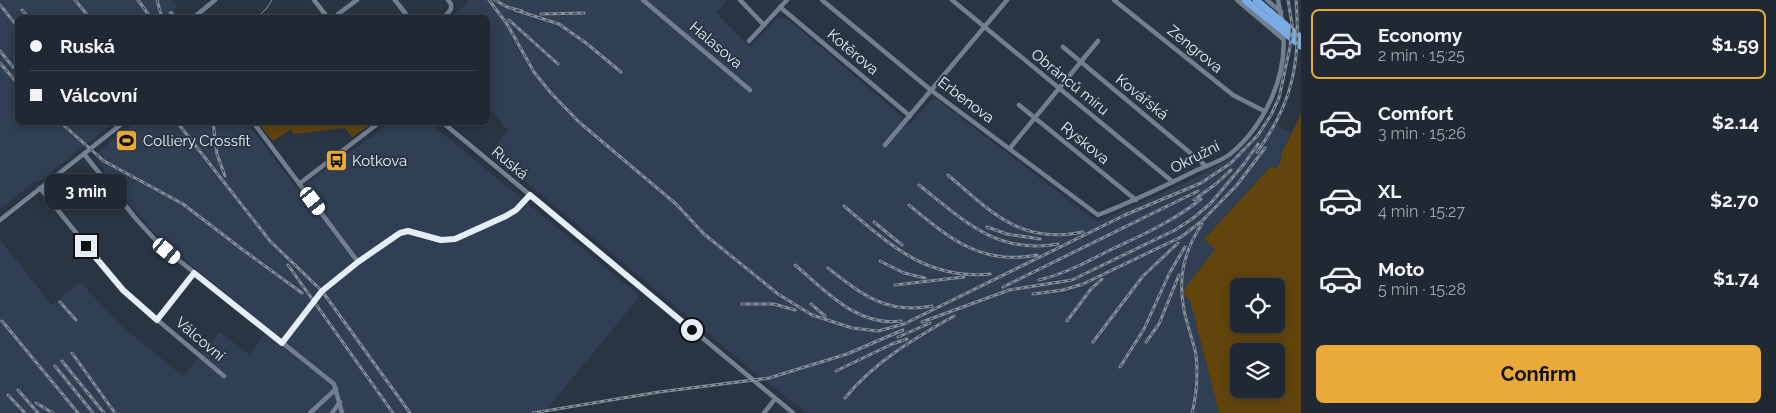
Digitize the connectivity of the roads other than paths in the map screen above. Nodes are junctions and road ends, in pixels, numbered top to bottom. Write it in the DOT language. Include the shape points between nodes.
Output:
graph roads {
  1 [pos="214,0"];
  2 [pos="314,0"];
  3 [pos="357,0"];
  4 [pos="395,0"];
  5 [pos="448,0"];
  6 [pos="643,0"];
  7 [pos="740,0"];
  8 [pos="787,0"];
  9 [pos="822,0"];
  10 [pos="952,0"];
  11 [pos="1007,0"];
  12 [pos="1114,0"];
  13 [pos="1237,0"];
  14 [pos="1246,0"];
  15 [pos="1256,0"];
  16 [pos="1267,0"];
  17 [pos="1278,0"];
  18 [pos="780,7"];
  19 [pos="1281,12"];
  20 [pos="338,14"];
  21 [pos="196,15"];
  22 [pos="326,15"];
  23 [pos="407,15"];
  24 [pos="446,15"];
  25 [pos="764,25"];
  26 [pos="984,27"];
  27 [pos="1301,38"];
  28 [pos="1283,39"];
  29 [pos="749,41"];
  30 [pos="1098,41"];
  31 [pos="1301,46"];
  32 [pos="1063,47"];
  33 [pos="1080,62"];
  34 [pos="1058,89"];
  35 [pos="750,90"];
  36 [pos="932,91"];
  37 [pos="1019,105"];
  38 [pos="1264,111"];
  39 [pos="910,116"];
  40 [pos="1035,118"];
  41 [pos="120,125"];
  42 [pos="255,125"];
  43 [pos="376,125"];
  44 [pos="446,125"];
  45 [pos="885,145"];
  46 [pos="1010,148"];
  47 [pos="84,154"];
  48 [pos="1206,166"];
  49 [pos="1173,182"];
  50 [pos="300,184"];
  51 [pos="40,188"];
  52 [pos="530,195"];
  53 [pos="1136,200"];
  54 [pos="1098,215"];
  55 [pos="0,220"];
  56 [pos="358,262"];
  57 [pos="194,273"];
  58 [pos="157,320"];
  59 [pos="282,343"];
  60 [pos="224,376"];
  61 [pos="336,389"];
  62 [pos="776,400"];
  63 [pos="340,402"];
  64 [pos="310,413"];
  65 [pos="332,413"];
  66 [pos="342,413"];
  67 [pos="764,413"];
  68 [pos="793,413"];
  1 -- 21 [label="street"];
  2 -- 22 [label="street"];
  3 -- 20 [label="street"];
  4 -- 23 [label="street"];
  5 -- 24 [label="street" via="451,9"];
  6 -- 35 [label="street, Halasova"];
  7 -- 25 [label="street"];
  8 -- 18 [label="street"];
  9 -- 36 [label="street, Erbenova"];
  10 -- 26 [label="street, Obránců míru"];
  11 -- 26 [label="street"];
  12 -- 38 [label="street, Zengrova" via="1233,95"];
  13 -- 28 [label="street"];
  14 -- 31 [label="highway"];
  15 -- 27 [label="highway"];
  16 -- 19 [label="street"];
  17 -- 19 [label="street, Okružní"];
  18 -- 25 [label="street"];
  18 -- 39 [label="street, Kotěrova"];
  19 -- 28 [label="street, Okružní"];
  25 -- 29 [label="street"];
  26 -- 34 [label="street, Obránců míru"];
  26 -- 36 [label="street"];
  28 -- 38 [label="street, Okružní" via="1275,93"];
  30 -- 33 [label="street"];
  32 -- 33 [label="street, Kovářská"];
  33 -- 34 [label="street"];
  33 -- 48 [label="street, Kovářská"];
  34 -- 40 [label="street"];
  34 -- 49 [label="street, Obránců míru"];
  36 -- 39 [label="street"];
  36 -- 46 [label="street, Erbenova"];
  37 -- 40 [label="street, Ryskova"];
  38 -- 48 [label="street, Okružní" via="1247,138 1227,156"];
  39 -- 45 [label="street"];
  40 -- 46 [label="street"];
  40 -- 53 [label="street, Ryskova"];
  41 -- 47 [label="street"];
  42 -- 50 [label="street"];
  43 -- 50 [label="street"];
  44 -- 52 [label="street, Ruská"];
  46 -- 54 [label="street, Erbenova"];
  47 -- 51 [label="street"];
  47 -- 57 [label="street" via="152,238"];
  48 -- 49 [label="street, Okružní"];
  49 -- 53 [label="street, Okružní"];
  50 -- 56 [label="street"];
  51 -- 55 [label="street"];
  51 -- 58 [label="street, Válcovní" via="120,288"];
  52 -- 56 [label="street" via="506,216 455,239 441,240 408,231 400,233"];
  52 -- 62 [label="street, Ruská"];
  53 -- 54 [label="street, Okružní"];
  56 -- 59 [label="street" via="322,291"];
  57 -- 58 [label="street"];
  57 -- 59 [label="street"];
  58 -- 60 [label="street, Válcovní"];
  59 -- 61 [label="street"];
  61 -- 63 [label="street"];
  61 -- 64 [label="street"];
  62 -- 67 [label="street"];
  62 -- 68 [label="street, Ruská"];
  63 -- 65 [label="street"];
  63 -- 66 [label="street"];
}
